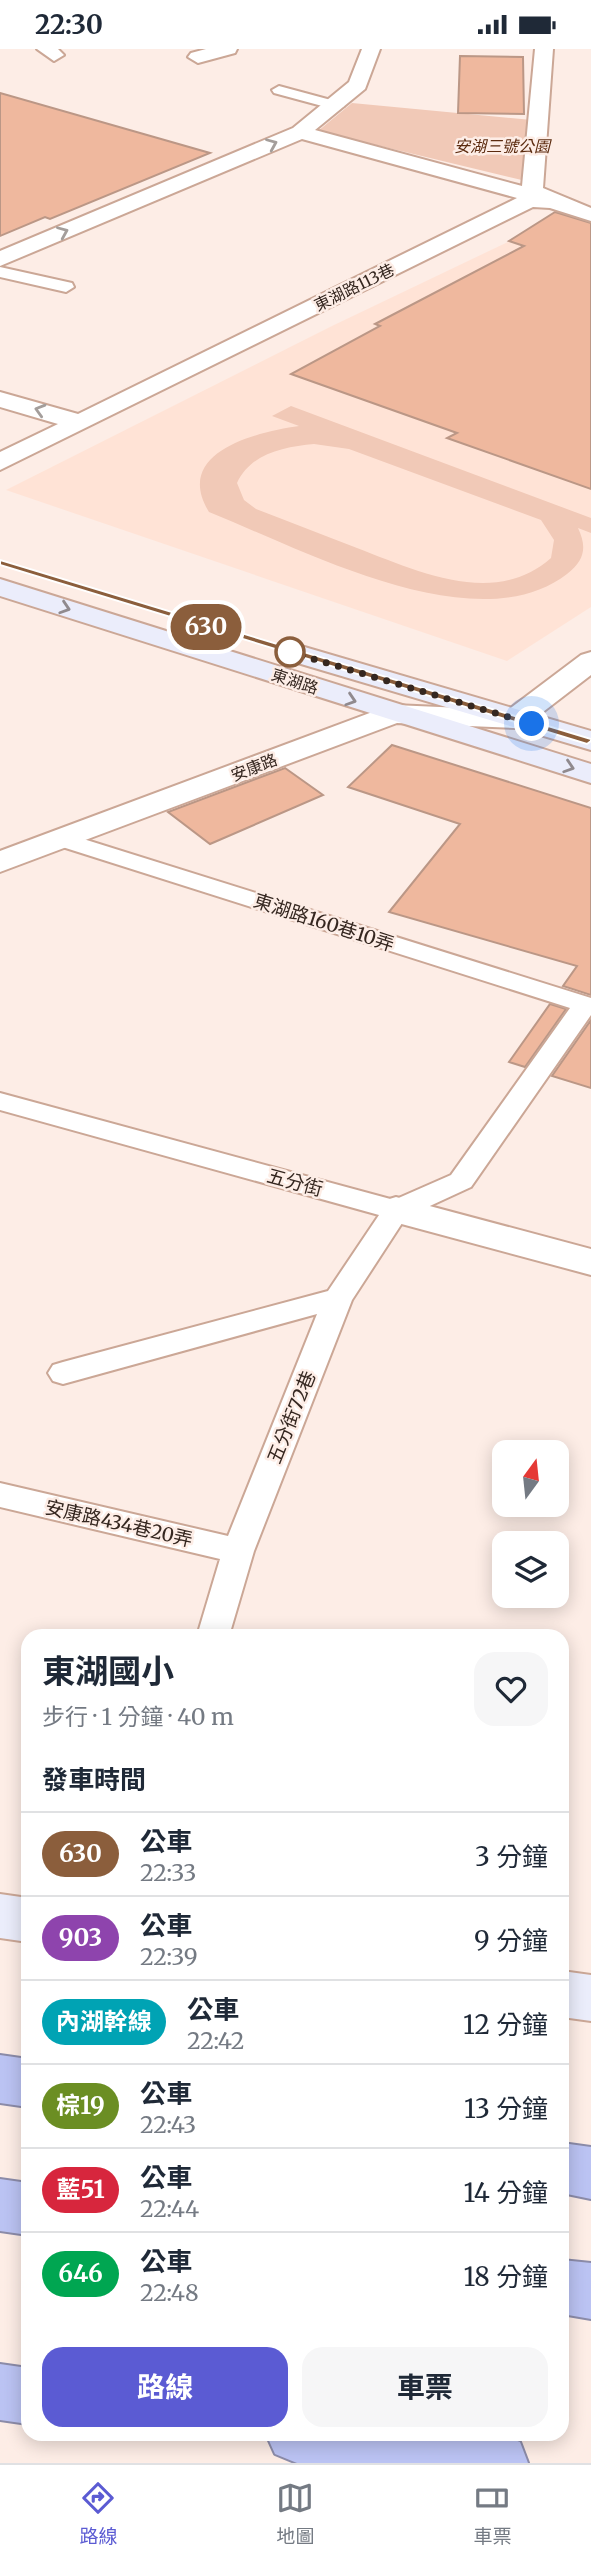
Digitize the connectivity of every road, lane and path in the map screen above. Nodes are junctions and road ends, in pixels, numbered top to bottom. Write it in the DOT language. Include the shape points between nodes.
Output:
graph roads {
  1 [pos="228,49"];
  2 [pos="371,49"];
  3 [pos="544,49"];
  4 [pos="198,57"];
  5 [pos="279,90"];
  6 [pos="337,106"];
  7 [pos="300,132"];
  8 [pos="558,202"];
  9 [pos="591,215"];
  10 [pos="0,259"];
  11 [pos="0,272"];
  12 [pos="65,287"];
  13 [pos="0,399"];
  14 [pos="80,422"];
  15 [pos="0,462"];
  16 [pos="2,583"];
  17 [pos="591,661"];
  18 [pos="394,714"];
  19 [pos="515,719"];
  20 [pos="591,741"];
  21 [pos="591,775"];
  22 [pos="61,839"];
  23 [pos="0,862"];
  24 [pos="589,1005"];
  25 [pos="0,1101"];
  26 [pos="396,1210"];
  27 [pos="591,1262"];
  28 [pos="338,1298"];
  29 [pos="63,1373"];
  30 [pos="0,1496"];
  31 [pos="238,1551"];
  32 [pos="215,1629"];
  33 [pos="0,1916"];
  34 [pos="21,1919"];
  35 [pos="569,1995"];
  36 [pos="591,1998"];
  37 [pos="0,2079"];
  38 [pos="21,2083"];
  39 [pos="569,2169"];
  40 [pos="591,2172"];
  41 [pos="0,2205"];
  42 [pos="21,2208"];
  43 [pos="569,2288"];
  44 [pos="591,2291"];
  45 [pos="0,2392"];
  46 [pos="21,2395"];
  47 [pos="344,2441"];
  48 [pos="499,2463"];
  1 -- 4 [label="street"];
  2 -- 6 [label="street" via="358,85"];
  3 -- 8 [label="street" via="532,191"];
  5 -- 6 [label="lane"];
  6 -- 7 [label="street"];
  7 -- 8 [label="street"];
  10 -- 7 [label="street, one-way"];
  8 -- 9 [label="street"];
  8 -- 14 [label="street, 東湖路113巷" via="530,200"];
  11 -- 12 [label="lane"];
  14 -- 13 [label="street, one-way"];
  14 -- 15 [label="street, 東湖路113巷"];
  16 -- 18 [label="street, 東湖路, one-way"];
  16 -- 19 [label="street, 東湖路"];
  17 -- 19 [label="street"];
  18 -- 19 [label="street, 安康路"];
  18 -- 21 [label="street, 東湖路, one-way"];
  18 -- 22 [label="street, 安康路"];
  19 -- 20 [label="street, 東湖路"];
  22 -- 23 [label="street, 安康路"];
  22 -- 24 [label="lane, 東湖路160巷10弄"];
  24 -- 26 [label="lane, 東湖路160巷10弄" via="461,1181"];
  25 -- 26 [label="lane, 五分街"];
  26 -- 27 [label="street, 五分街"];
  26 -- 28 [label="lane, 五分街72巷"];
  28 -- 29 [label="lane"];
  28 -- 31 [label="lane, 五分街72巷"];
  30 -- 31 [label="lane, 安康路434巷20弄"];
  31 -- 32 [label="lane, 五分街72巷"];
  33 -- 34 [label="street"];
  35 -- 36 [label="street"];
  37 -- 38 [label="highway"];
  39 -- 40 [label="highway"];
  41 -- 42 [label="highway"];
  43 -- 44 [label="highway"];
  45 -- 46 [label="highway"];
  47 -- 48 [label="highway"];
}
